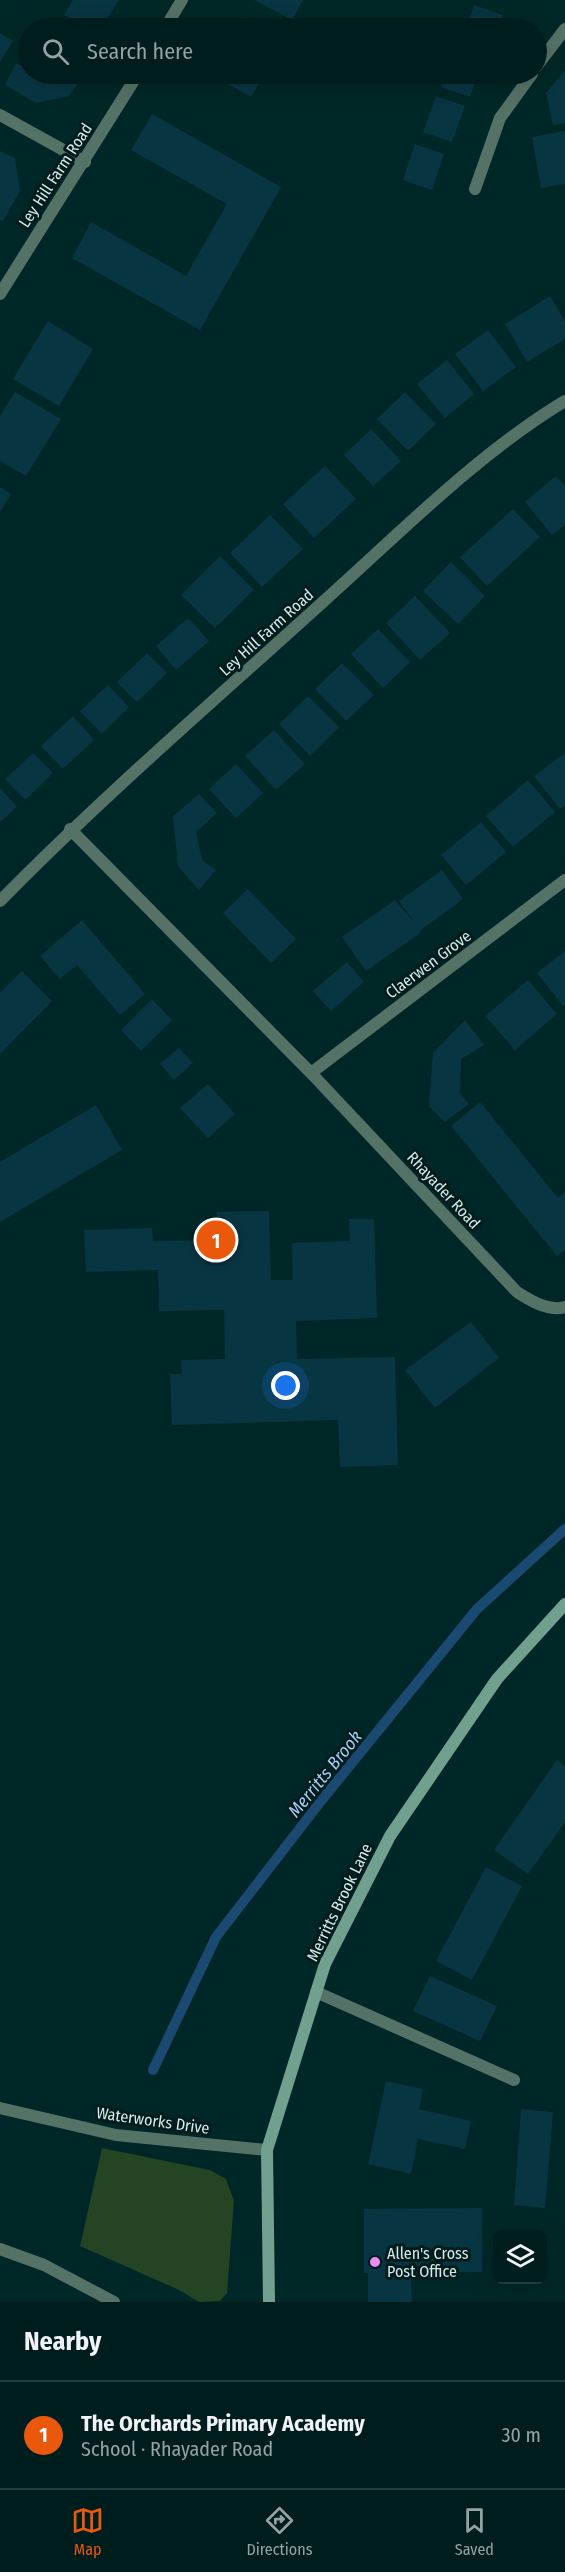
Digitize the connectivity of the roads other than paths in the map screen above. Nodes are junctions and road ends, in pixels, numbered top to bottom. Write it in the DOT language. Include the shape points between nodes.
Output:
graph roads {
  1 [pos="182,0"];
  2 [pos="171,18"];
  3 [pos="565,29"];
  4 [pos="547,53"];
  5 [pos="132,84"];
  6 [pos="525,84"];
  7 [pos="0,115"];
  8 [pos="85,162"];
  9 [pos="475,189"];
  10 [pos="0,294"];
  11 [pos="565,401"];
  12 [pos="70,830"];
  13 [pos="565,880"];
  14 [pos="0,901"];
  15 [pos="311,1073"];
  16 [pos="565,1306"];
  17 [pos="565,1604"];
  18 [pos="316,1992"];
  19 [pos="514,2080"];
  20 [pos="0,2108"];
  21 [pos="267,2150"];
  22 [pos="0,2249"];
  23 [pos="114,2302"];
  24 [pos="269,2302"];
  1 -- 2 [label="street"];
  3 -- 4 [label="street"];
  5 -- 8 [label="street, Ley Hill Farm Road"];
  6 -- 9 [label="street" via="500,117"];
  7 -- 8 [label="street"];
  8 -- 10 [label="street, Ley Hill Farm Road"];
  11 -- 12 [label="street, Ley Hill Farm Road" via="525,425 446,492"];
  12 -- 14 [label="street, Ley Hill Farm Road"];
  12 -- 15 [label="street, Rhayader Road"];
  13 -- 15 [label="street, Claerwen Grove"];
  15 -- 16 [label="street, Rhayader Road" via="516,1292 534,1303"];
  17 -- 18 [label="street, Merritts Brook Lane" via="497,1679 390,1836 325,1964"];
  18 -- 19 [label="street"];
  18 -- 21 [label="street, Merritts Brook Lane"];
  20 -- 21 [label="street, Waterworks Drive" via="116,2135"];
  21 -- 24 [label="street, Merritts Brook Lane"];
  22 -- 23 [label="street" via="44,2265"];
}
